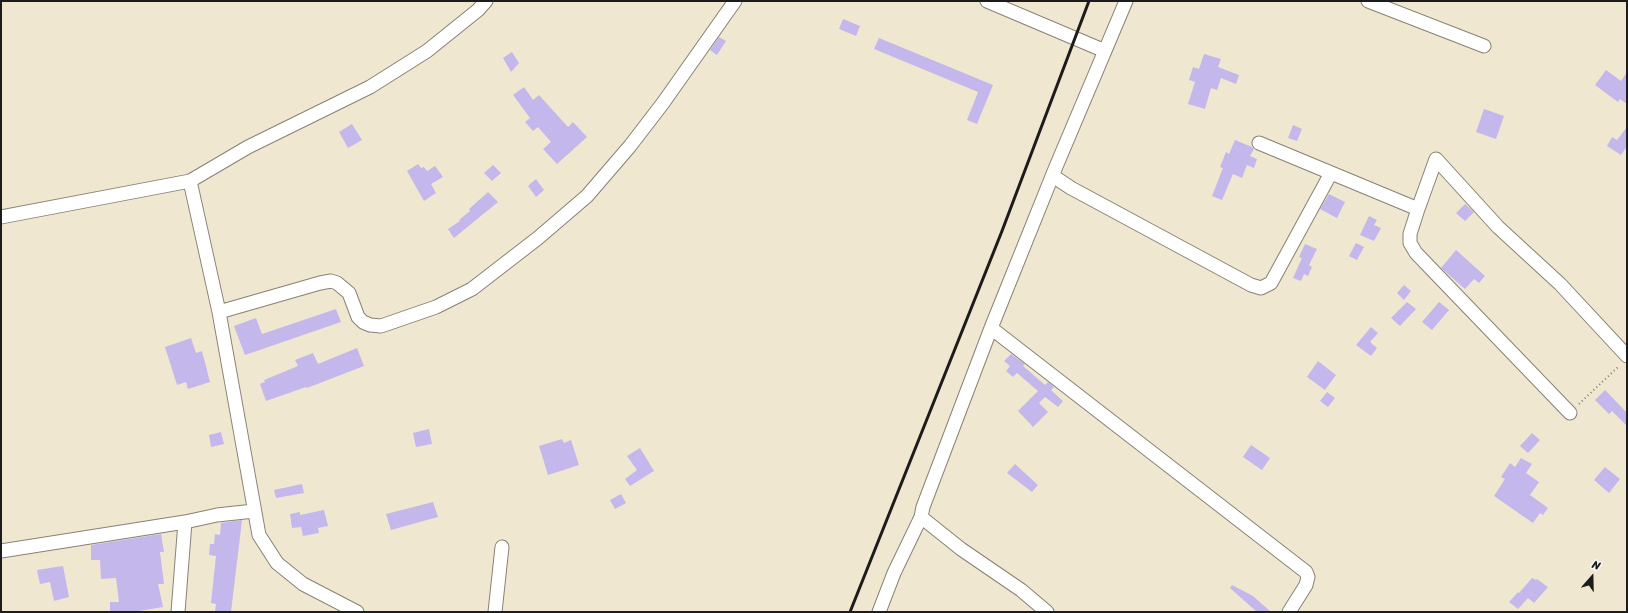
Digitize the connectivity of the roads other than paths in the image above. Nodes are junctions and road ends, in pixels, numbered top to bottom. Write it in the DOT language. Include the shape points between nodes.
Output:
graph roads {
  1 [pos="486,1"];
  2 [pos="735,1"];
  3 [pos="987,1"];
  4 [pos="1126,1"];
  5 [pos="1368,1"];
  6 [pos="1484,46"];
  7 [pos="1105,50"];
  8 [pos="1259,143"];
  9 [pos="1331,173"];
  10 [pos="1053,176"];
  11 [pos="190,181"];
  12 [pos="1418,209"];
  13 [pos="1,217"];
  14 [pos="219,312"];
  15 [pos="991,328"];
  16 [pos="1624,360"];
  17 [pos="1570,413"];
  18 [pos="254,512"];
  19 [pos="921,517"];
  20 [pos="185,522"];
  21 [pos="502,547"];
  22 [pos="1,551"];
  23 [pos="354,611"];
  24 [pos="178,612"];
  25 [pos="495,612"];
  26 [pos="879,612"];
  27 [pos="1047,612"];
  28 [pos="1289,612"];
  1 -- 11 [label="street" via="428,51 370,87 248,147"];
  2 -- 14 [label="street" via="663,103 587,196 472,289 436,307 381,326 363,322 358,317 349,293 331,281"];
  3 -- 7 [label="street"];
  4 -- 7 [label="street"];
  5 -- 6 [label="street"];
  7 -- 10 [label="street"];
  8 -- 9 [label="street"];
  9 -- 10 [label="street" via="1271,283 1261,288 1071,188"];
  9 -- 12 [label="street"];
  10 -- 15 [label="street"];
  11 -- 13 [label="street"];
  11 -- 14 [label="street"];
  12 -- 16 [label="street" via="1436,160 1498,227 1560,284"];
  12 -- 17 [label="street" via="1410,234 1410,243 1416,253"];
  14 -- 18 [label="street"];
  15 -- 19 [label="street"];
  15 -- 28 [label="street" via="1306,572 1306,585"];
  18 -- 20 [label="street" via="217,515"];
  18 -- 23 [label="street" via="259,535 277,563 302,584"];
  19 -- 26 [label="street" via="894,573"];
  19 -- 27 [label="street"];
  20 -- 22 [label="street"];
  20 -- 24 [label="street"];
  21 -- 25 [label="street"];
}
